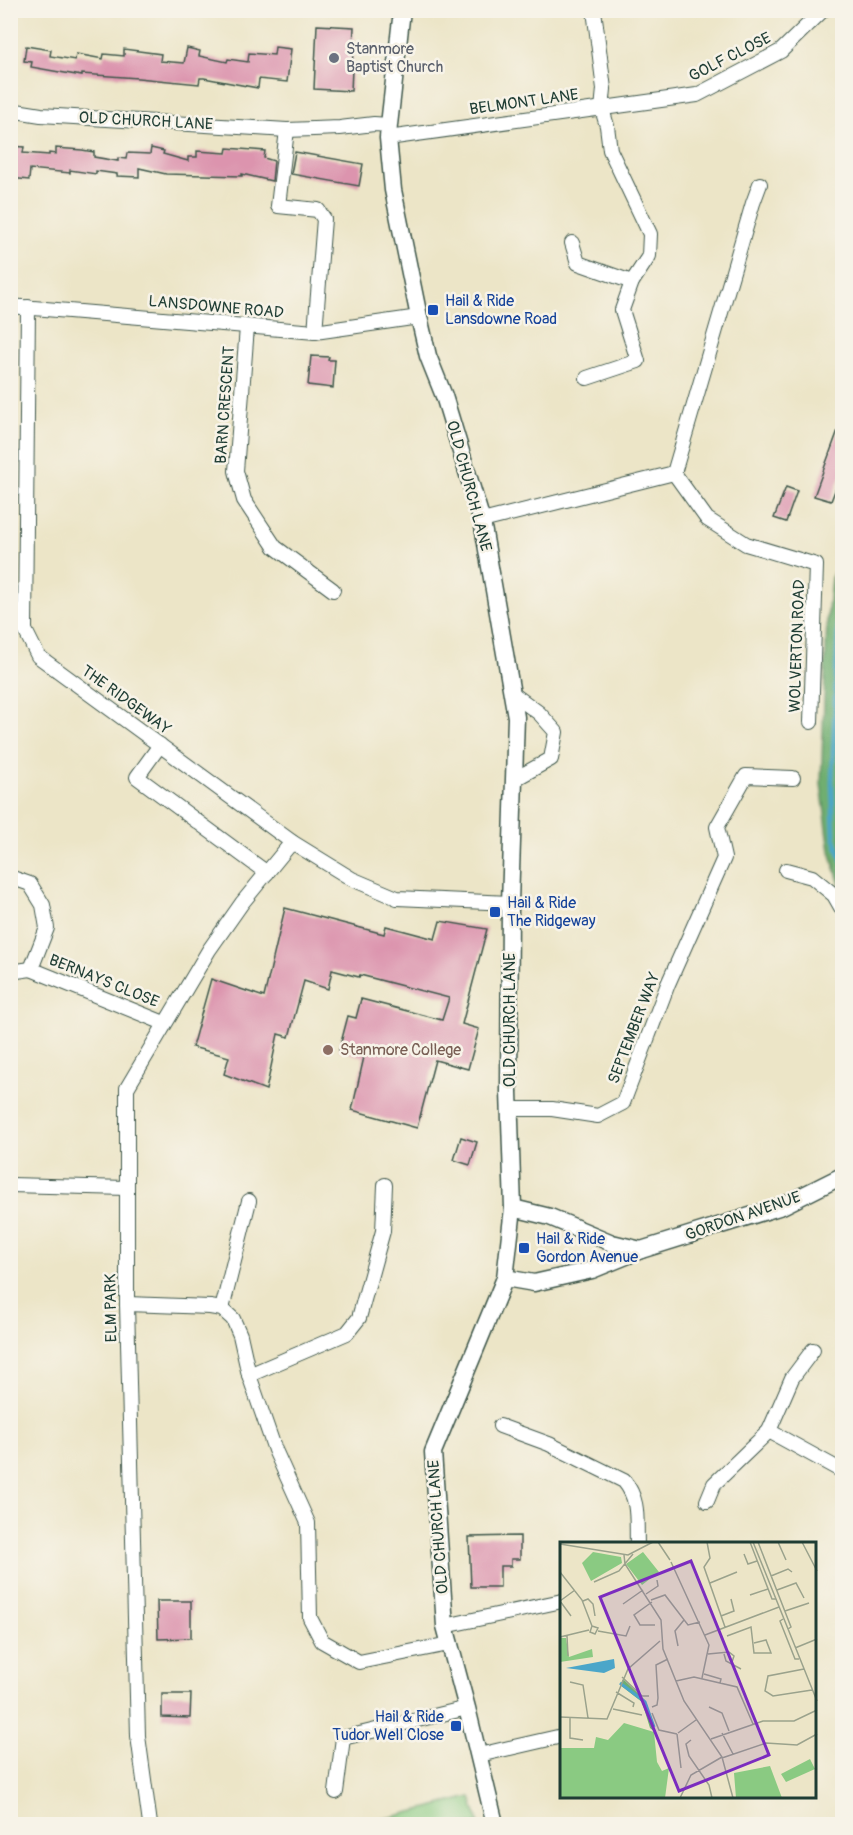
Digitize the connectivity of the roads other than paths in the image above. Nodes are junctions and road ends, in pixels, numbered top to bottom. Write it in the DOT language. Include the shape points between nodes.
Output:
graph roads {
  1 [pos="402,10"];
  2 [pos="594,10"];
  3 [pos="823,10"];
  4 [pos="602,109"];
  5 [pos="10,110"];
  6 [pos="287,130"];
  7 [pos="389,132"];
  8 [pos="760,184"];
  9 [pos="572,243"];
  10 [pos="632,282"];
  11 [pos="10,306"];
  12 [pos="28,307"];
  13 [pos="419,316"];
  14 [pos="247,327"];
  15 [pos="315,332"];
  16 [pos="588,378"];
  17 [pos="674,473"];
  18 [pos="482,521"];
  19 [pos="333,590"];
  20 [pos="513,694"];
  21 [pos="811,722"];
  22 [pos="160,745"];
  23 [pos="794,778"];
  24 [pos="515,779"];
  25 [pos="292,842"];
  26 [pos="786,870"];
  27 [pos="267,873"];
  28 [pos="10,877"];
  29 [pos="510,903"];
  30 [pos="843,909"];
  31 [pos="32,969"];
  32 [pos="10,972"];
  33 [pos="164,1023"];
  34 [pos="510,1108"];
  35 [pos="843,1176"];
  36 [pos="10,1185"];
  37 [pos="385,1185"];
  38 [pos="127,1188"];
  39 [pos="249,1201"];
  40 [pos="513,1208"];
  41 [pos="641,1250"];
  42 [pos="505,1278"];
  43 [pos="127,1304"];
  44 [pos="222,1309"];
  45 [pos="813,1350"];
  46 [pos="249,1375"];
  47 [pos="500,1426"];
  48 [pos="769,1431"];
  49 [pos="843,1471"];
  50 [pos="707,1501"];
  51 [pos="637,1542"];
  52 [pos="560,1601"];
  53 [pos="445,1626"];
  54 [pos="449,1644"];
  55 [pos="467,1708"];
  56 [pos="560,1736"];
  57 [pos="479,1755"];
  58 [pos="336,1792"];
  59 [pos="150,1824"];
  60 [pos="495,1824"];
  1 -- 7 [label="street"];
  2 -- 4 [label="street, BELMONT LANE" via="604,89"];
  3 -- 4 [label="street, GOLF CLOSE" via="781,51 697,95"];
  4 -- 7 [label="street, BELMONT LANE"];
  4 -- 10 [label="street" via="610,150 650,234 650,256"];
  5 -- 6 [label="street, OLD CHURCH LANE"];
  6 -- 7 [label="street, OLD CHURCH LANE" via="374,124"];
  6 -- 15 [label="street" via="278,206 318,210 324,219"];
  7 -- 13 [label="street, OLD CHURCH LANE" via="393,190"];
  8 -- 17 [label="street"];
  9 -- 10 [label="street" via="578,263"];
  10 -- 16 [label="street" via="622,310 638,361"];
  11 -- 12 [label="street, LANSDOWNE ROAD"];
  12 -- 14 [label="street, LANSDOWNE ROAD"];
  12 -- 22 [label="street, THE RIDGEWAY" via="25,630 38,656"];
  13 -- 15 [label="street, LANSDOWNE ROAD"];
  13 -- 18 [label="street, OLD CHURCH LANE" via="428,356"];
  14 -- 15 [label="street, LANSDOWNE ROAD"];
  14 -- 19 [label="street, BARN CRESCENT" via="236,471 244,500 275,547"];
  17 -- 18 [label="street"];
  17 -- 21 [label="street, WOLVERTON ROAD" via="707,519 746,544 816,565"];
  18 -- 20 [label="street, OLD CHURCH LANE"];
  20 -- 24 [label="street, OLD CHURCH LANE"];
  20 -- 24 [label="street" via="556,732 551,759"];
  22 -- 25 [label="street, THE RIDGEWAY"];
  22 -- 27 [label="street" via="137,777"];
  23 -- 34 [label="street, SEPTEMBER WAY" via="746,776 717,826 724,858 668,984 623,1103 598,1116"];
  24 -- 29 [label="street, OLD CHURCH LANE"];
  25 -- 27 [label="street, ELM PARK"];
  25 -- 29 [label="street, THE RIDGEWAY" via="352,879 398,898"];
  26 -- 30 [label="street" via="812,877 834,895"];
  27 -- 33 [label="street, ELM PARK" via="208,950"];
  28 -- 31 [label="street" via="30,884 43,905 47,928"];
  29 -- 34 [label="street, OLD CHURCH LANE"];
  31 -- 32 [label="street"];
  31 -- 33 [label="street, BERNAYS CLOSE"];
  33 -- 38 [label="street, ELM PARK" via="127,1088"];
  34 -- 40 [label="street, OLD CHURCH LANE"];
  35 -- 41 [label="street, GORDON AVENUE" via="782,1206"];
  36 -- 38 [label="street"];
  37 -- 46 [label="street" via="383,1231 359,1318 347,1332"];
  38 -- 43 [label="street, ELM PARK"];
  39 -- 44 [label="street"];
  40 -- 41 [label="street"];
  40 -- 42 [label="street, OLD CHURCH LANE"];
  41 -- 42 [label="street, GORDON AVENUE" via="592,1270 534,1283"];
  42 -- 53 [label="street, OLD CHURCH LANE" via="433,1452"];
  43 -- 44 [label="street"];
  43 -- 59 [label="street, ELM PARK" via="138,1736"];
  44 -- 46 [label="street" via="233,1319 240,1335"];
  45 -- 48 [label="street" via="792,1378"];
  46 -- 54 [label="street" via="275,1450 308,1523 309,1618 322,1641 359,1662"];
  47 -- 51 [label="street" via="549,1444 624,1481 633,1491 636,1504"];
  48 -- 49 [label="street"];
  48 -- 50 [label="street" via="714,1484"];
  52 -- 53 [label="street"];
  53 -- 54 [label="street, OLD CHURCH LANE"];
  54 -- 55 [label="street, OLD CHURCH LANE"];
  55 -- 57 [label="street, OLD CHURCH LANE"];
  55 -- 58 [label="street" via="343,1738"];
  56 -- 57 [label="street"];
  57 -- 60 [label="street, OLD CHURCH LANE"];
}
